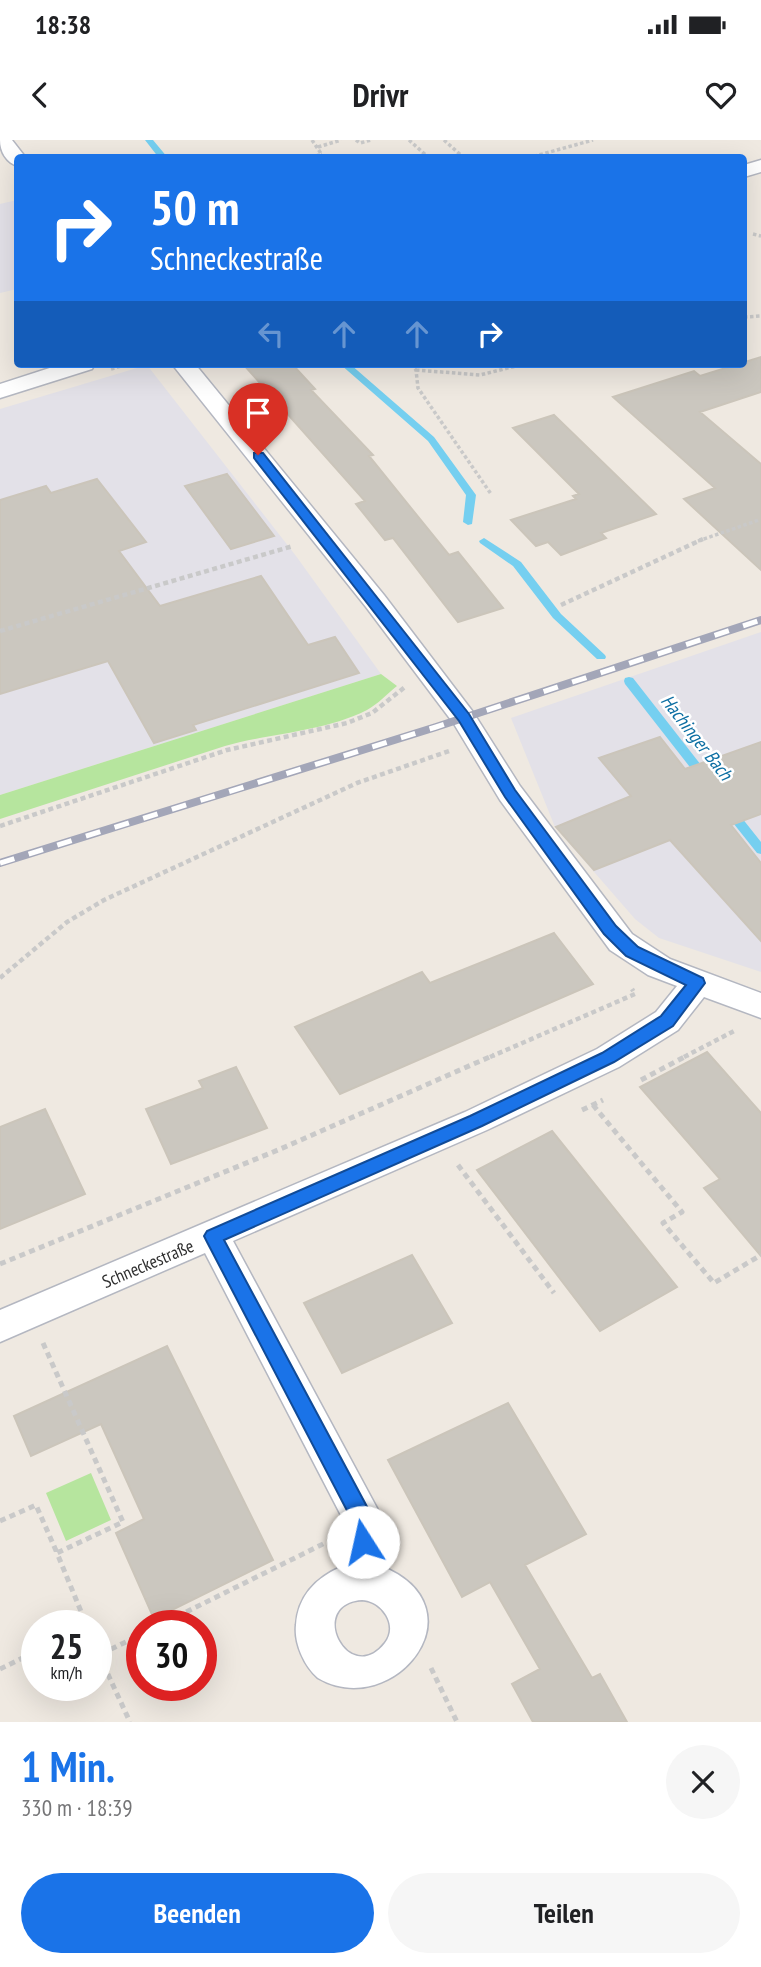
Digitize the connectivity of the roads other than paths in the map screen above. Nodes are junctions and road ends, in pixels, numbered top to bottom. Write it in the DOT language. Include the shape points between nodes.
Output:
graph roads {
  1 [pos="2,140"];
  2 [pos="14,155"];
  3 [pos="71,368"];
  4 [pos="186,368"];
  5 [pos="0,390"];
  6 [pos="697,983"];
  7 [pos="761,1006"];
  8 [pos="213,1236"];
  9 [pos="0,1326"];
  10 [pos="361,1581"];
  1 -- 2 [label="street"];
  3 -- 5 [label="street"];
  4 -- 6 [label="street" via="464,718 510,793 610,930 632,952"];
  6 -- 7 [label="street"];
  6 -- 8 [label="street, Schneckestraße" via="667,1021 608,1058"];
  8 -- 9 [label="street, Schneckestraße"];
  8 -- 10 [label="street" via="365,1523"];
  10 -- 10 [label="street" via="388,1588 399,1598 409,1624 402,1653 391,1665 360,1676 330,1664 320,1651 315,1619 331,1592"];
}
